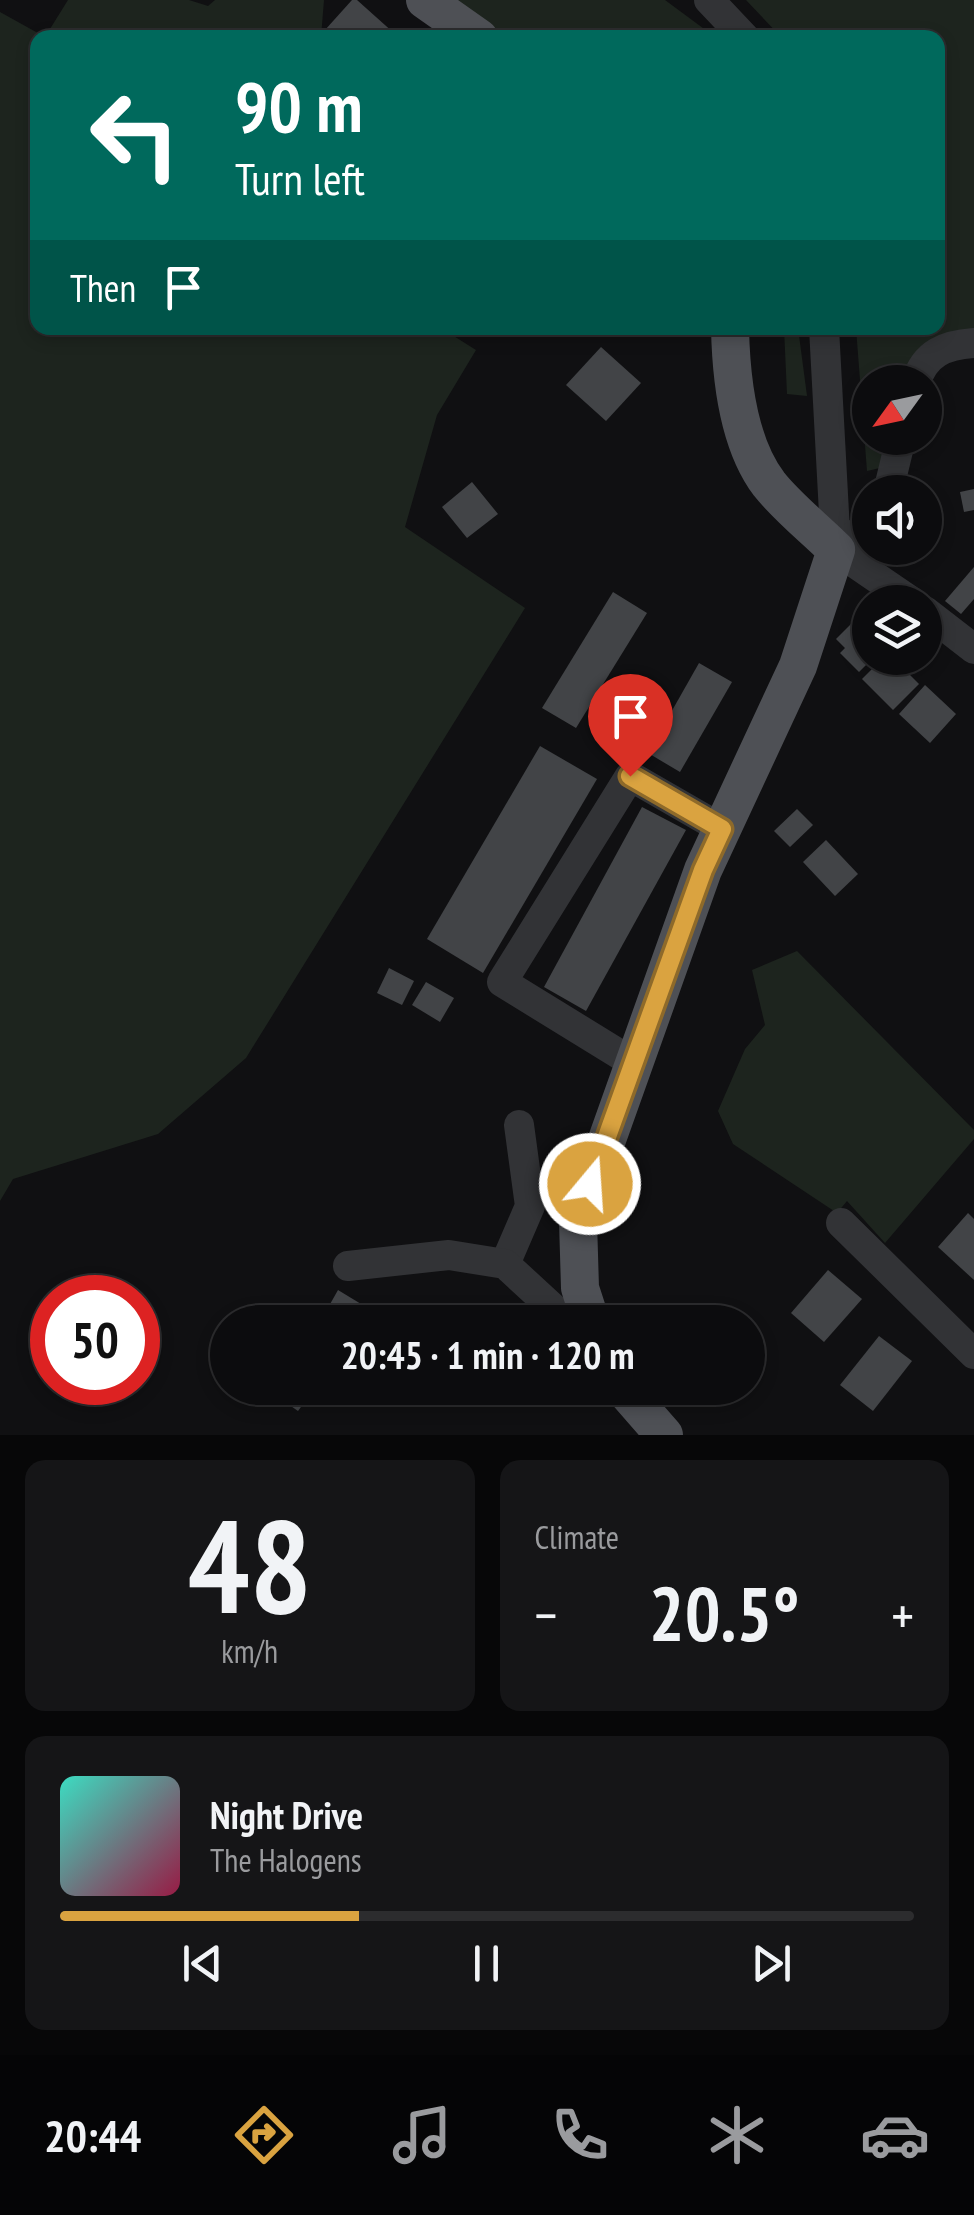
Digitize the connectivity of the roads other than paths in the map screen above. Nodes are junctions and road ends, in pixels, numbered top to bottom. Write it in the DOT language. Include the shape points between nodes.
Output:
graph roads {
  1 [pos="425,0"];
  2 [pos="709,0"];
  3 [pos="468,30"];
  4 [pos="737,30"];
  5 [pos="730,335"];
  6 [pos="824,335"];
  7 [pos="974,343"];
  8 [pos="922,365"];
  9 [pos="852,538"];
  10 [pos="836,550"];
  11 [pos="887,585"];
  12 [pos="942,624"];
  13 [pos="974,649"];
  14 [pos="722,829"];
  15 [pos="632,1062"];
  16 [pos="519,1125"];
  17 [pos="841,1224"];
  18 [pos="505,1264"];
  19 [pos="348,1266"];
  20 [pos="550,1305"];
  21 [pos="586,1305"];
  22 [pos="974,1354"];
  23 [pos="638,1405"];
  24 [pos="664,1435"];
  1 -- 3 [label="main road"];
  2 -- 4 [label="street"];
  5 -- 10 [label="main road" via="744,434 768,483"];
  6 -- 10 [label="street"];
  7 -- 8 [label="street" via="948,345"];
  9 -- 10 [label="street"];
  10 -- 11 [label="street"];
  10 -- 14 [label="main road" via="798,666"];
  12 -- 13 [label="street"];
  14 -- 15 [label="main road"];
  14 -- 15 [label="street" via="630,776 502,982"];
  15 -- 21 [label="main road" via="578,1220"];
  16 -- 18 [label="street" via="530,1206"];
  17 -- 22 [label="street"];
  18 -- 19 [label="street" via="449,1255"];
  18 -- 20 [label="street"];
  23 -- 24 [label="main road"];
}
